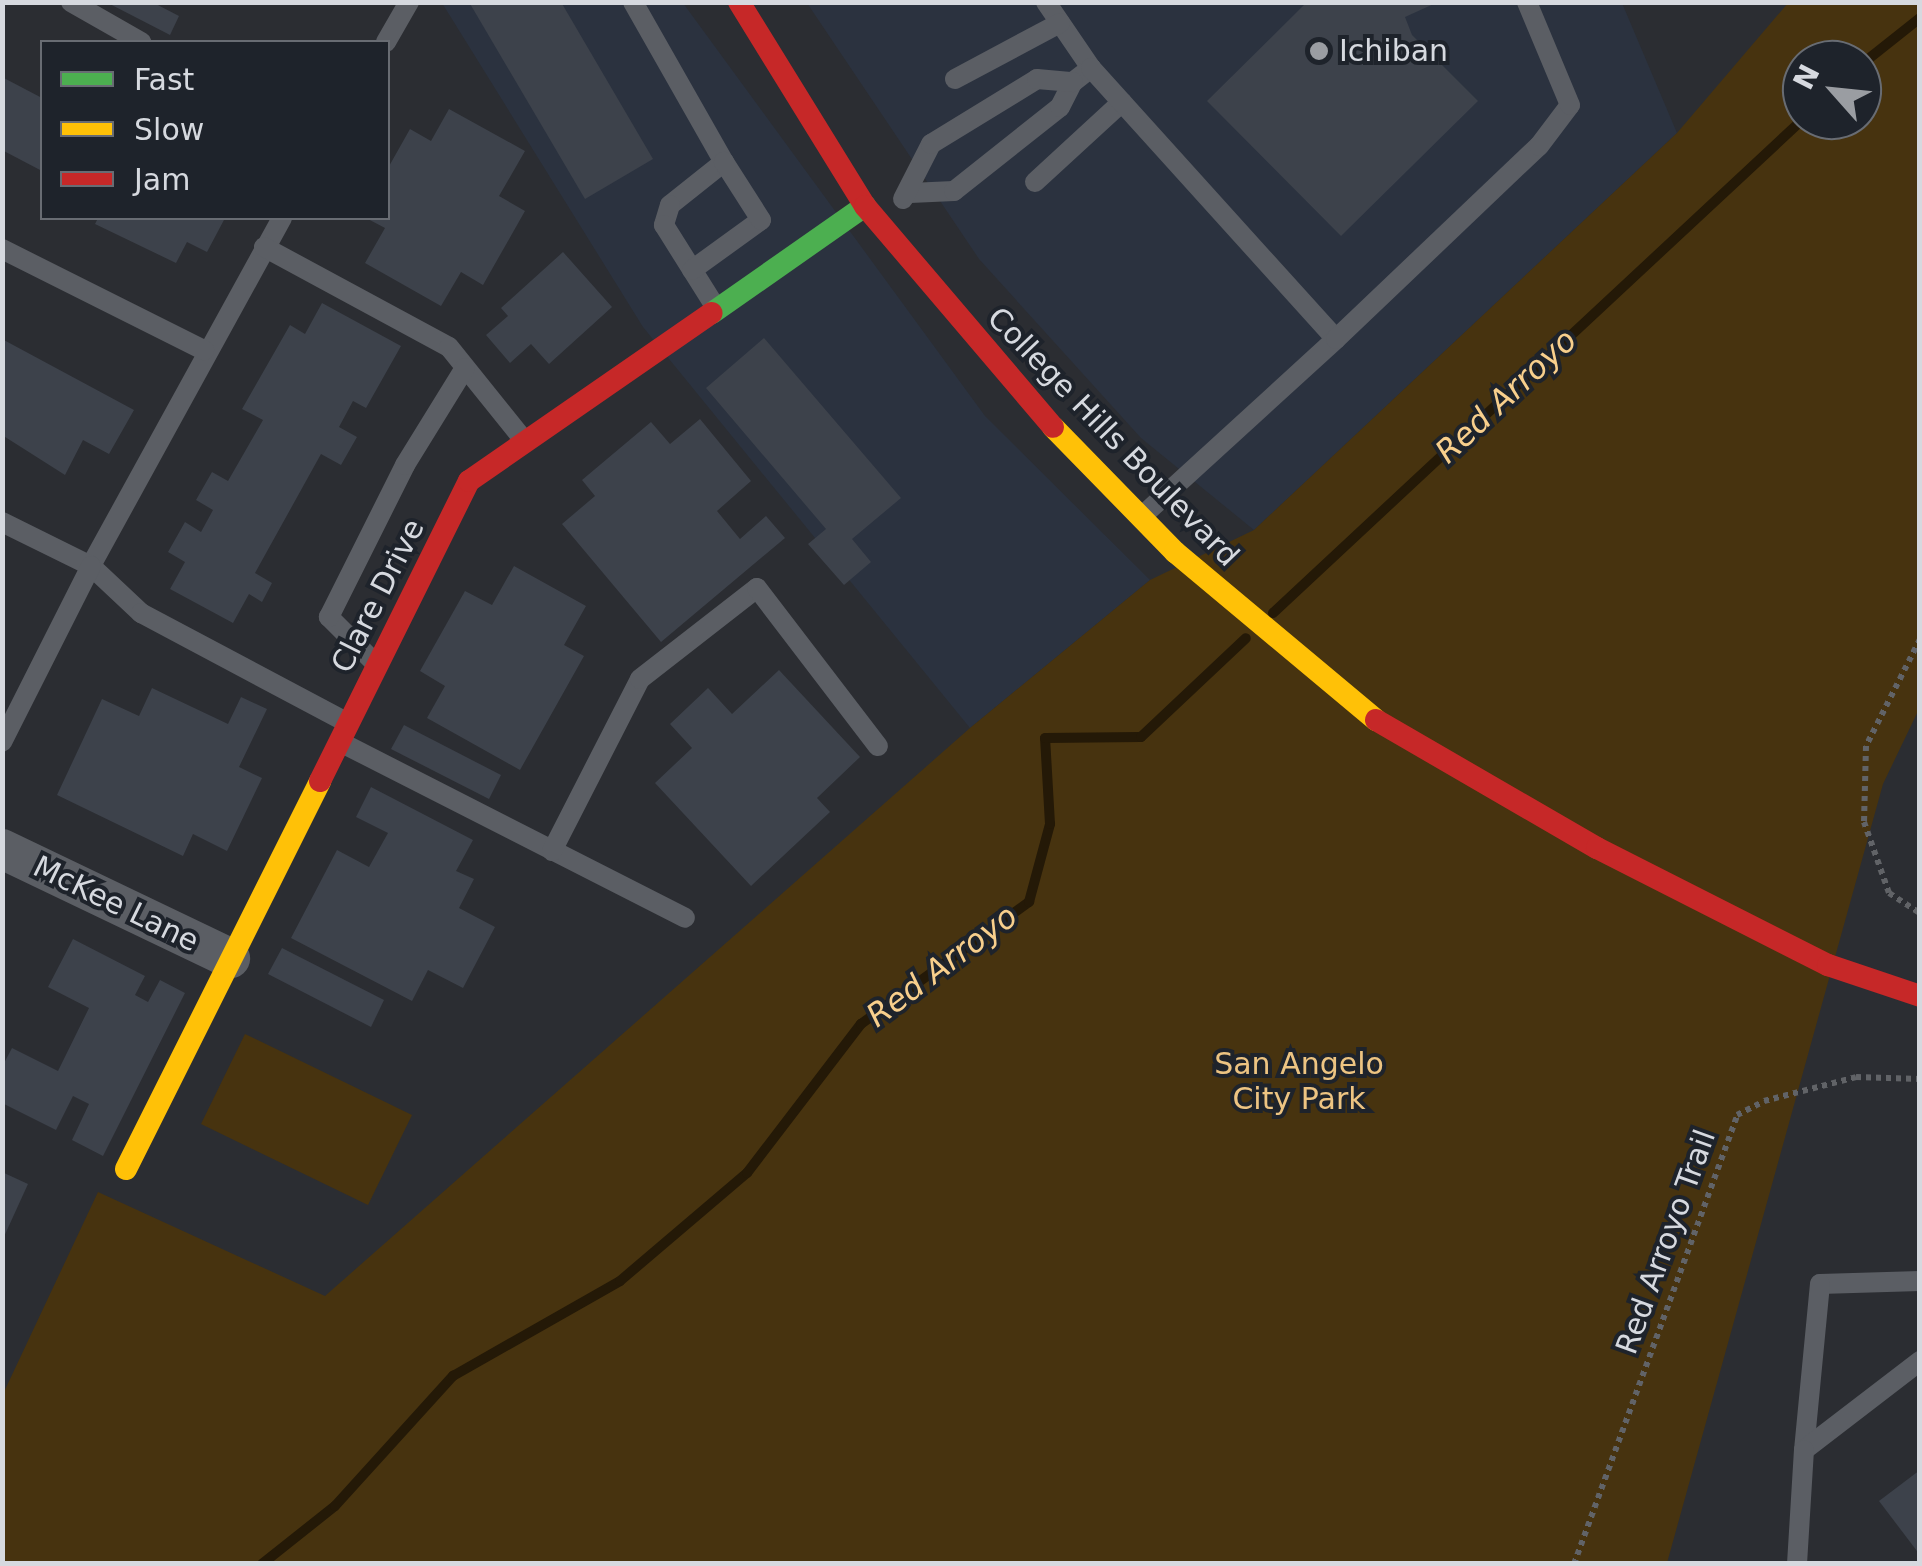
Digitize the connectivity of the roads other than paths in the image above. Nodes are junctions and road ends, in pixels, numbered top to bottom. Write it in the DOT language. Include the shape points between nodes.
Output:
graph roads {
  1 [pos="71,2"];
  2 [pos="409,2"];
  3 [pos="632,2"];
  4 [pos="739,2"];
  5 [pos="1046,2"];
  6 [pos="1527,2"];
  7 [pos="1060,23"];
  8 [pos="138,40"];
  9 [pos="387,40"];
  10 [pos="1091,68"];
  11 [pos="955,79"];
  12 [pos="1073,82"];
  13 [pos="1122,102"];
  14 [pos="724,162"];
  15 [pos="1035,182"];
  16 [pos="910,193"];
  17 [pos="871,213"];
  18 [pos="281,220"];
  19 [pos="264,246"];
  20 [pos="2,249"];
  21 [pos="692,270"];
  22 [pos="718,310"];
  23 [pos="1336,338"];
  24 [pos="204,350"];
  25 [pos="465,368"];
  26 [pos="527,444"];
  27 [pos="1141,516"];
  28 [pos="2,522"];
  29 [pos="90,566"];
  30 [pos="377,664"];
  31 [pos="343,732"];
  32 [pos="2,742"];
  33 [pos="878,746"];
  34 [pos="2,849"];
  35 [pos="552,850"];
  36 [pos="686,918"];
  37 [pos="230,958"];
  38 [pos="1920,996"];
  39 [pos="126,1169"];
  40 [pos="1920,1281"];
  41 [pos="1920,1362"];
  42 [pos="1804,1450"];
  43 [pos="1796,1564"];
  1 -- 8 [label="lane"];
  2 -- 9 [label="lane"];
  3 -- 14 [label="lane"];
  4 -- 17 [label="street, College Hills Boulevard"];
  5 -- 7 [label="lane"];
  6 -- 23 [label="lane" via="1570,105 1539,146"];
  7 -- 10 [label="lane"];
  7 -- 11 [label="lane"];
  10 -- 12 [label="lane"];
  10 -- 13 [label="lane"];
  12 -- 16 [label="lane" via="1060,107 954,191"];
  12 -- 16 [label="lane" via="1037,79 931,144"];
  13 -- 15 [label="lane"];
  13 -- 23 [label="lane"];
  14 -- 21 [label="lane" via="670,205 664,225"];
  14 -- 21 [label="lane" via="761,220"];
  16 -- 17 [label="lane"];
  17 -- 22 [label="street, Clare Drive"];
  17 -- 27 [label="street, College Hills Boulevard" via="1000,372"];
  18 -- 19 [label="lane"];
  19 -- 24 [label="lane"];
  19 -- 25 [label="lane" via="449,347"];
  20 -- 24 [label="lane"];
  21 -- 22 [label="lane"];
  22 -- 26 [label="street, Clare Drive"];
  23 -- 27 [label="lane"];
  24 -- 29 [label="lane"];
  25 -- 26 [label="lane"];
  25 -- 30 [label="lane" via="405,466 329,617"];
  26 -- 30 [label="street, Clare Drive" via="468,481"];
  27 -- 38 [label="street, College Hills Boulevard" via="1356,708 1598,848 1828,965"];
  28 -- 29 [label="lane"];
  29 -- 31 [label="lane" via="141,613"];
  29 -- 32 [label="lane"];
  30 -- 31 [label="street, Clare Drive"];
  31 -- 35 [label="lane"];
  31 -- 37 [label="street, Clare Drive"];
  33 -- 35 [label="lane" via="757,588 640,679"];
  34 -- 37 [label="street, McKee Lane"];
  35 -- 36 [label="lane"];
  37 -- 39 [label="street, Clare Drive"];
  40 -- 42 [label="lane" via="1820,1284"];
  41 -- 42 [label="lane"];
  42 -- 43 [label="lane"];
}
